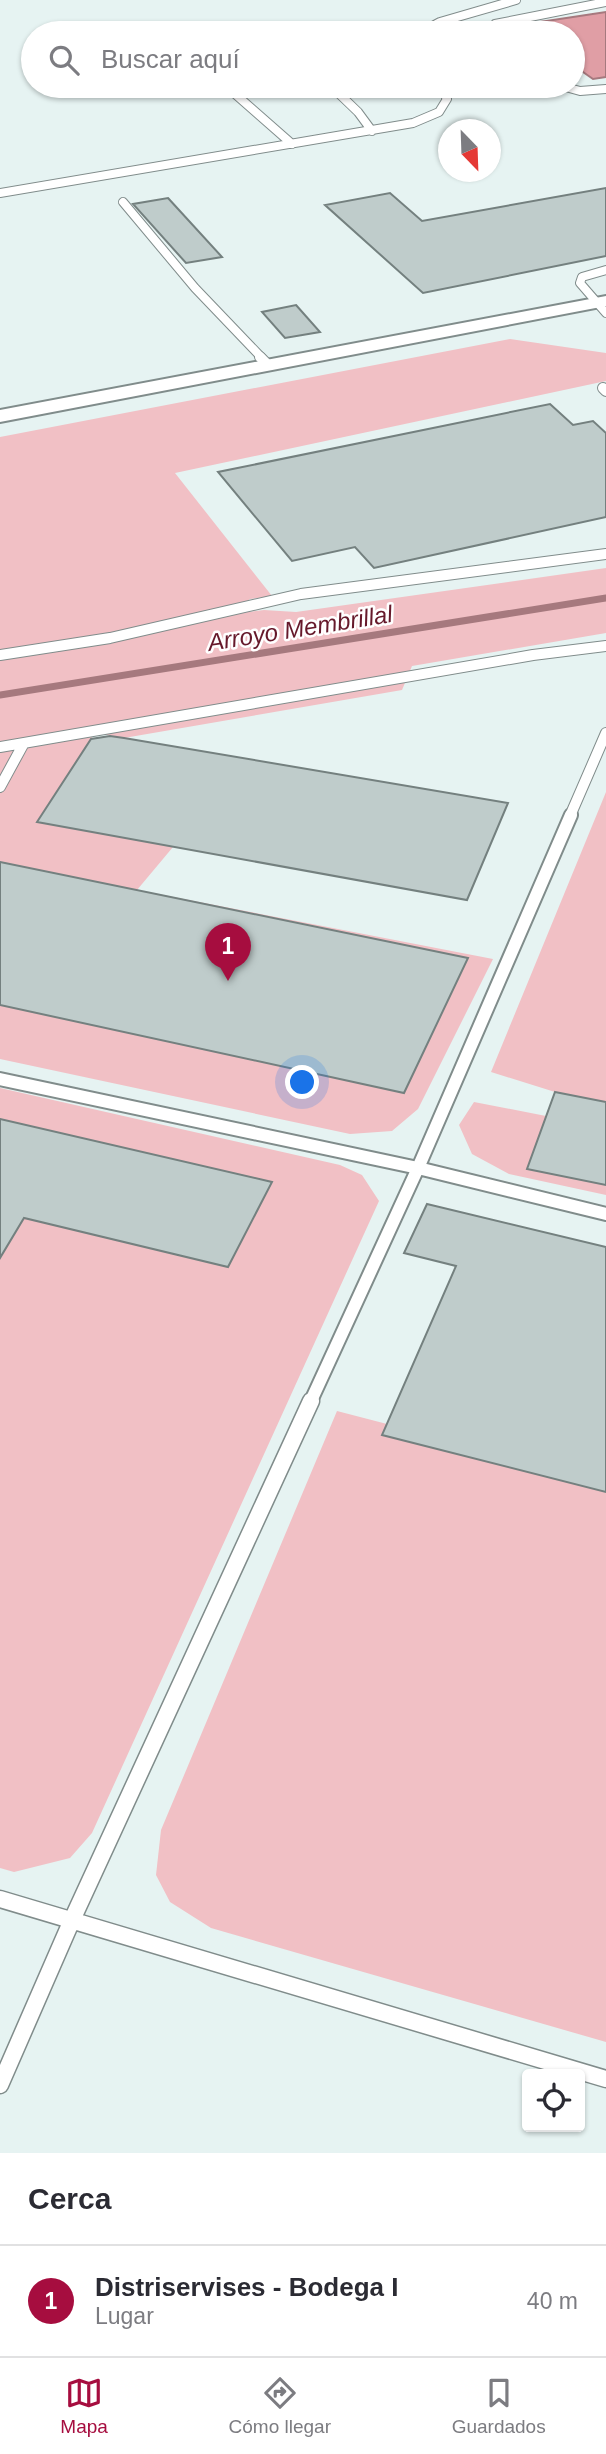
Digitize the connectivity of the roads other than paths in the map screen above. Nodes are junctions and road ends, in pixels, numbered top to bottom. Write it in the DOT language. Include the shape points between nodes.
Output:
graph roads {
  1 [pos="516,0"];
  2 [pos="605,4"];
  3 [pos="443,21"];
  4 [pos="512,21"];
  5 [pos="606,89"];
  6 [pos="585,91"];
  7 [pos="240,98"];
  8 [pos="344,98"];
  9 [pos="446,98"];
  10 [pos="372,131"];
  11 [pos="292,144"];
  12 [pos="0,193"];
  13 [pos="123,202"];
  14 [pos="606,270"];
  15 [pos="604,308"];
  16 [pos="268,365"];
  17 [pos="0,416"];
  18 [pos="0,428"];
  19 [pos="606,554"];
  20 [pos="606,646"];
  21 [pos="0,655"];
  22 [pos="606,733"];
  23 [pos="24,743"];
  24 [pos="0,747"];
  25 [pos="0,787"];
  26 [pos="0,1079"];
  27 [pos="418,1168"];
  28 [pos="606,1214"];
  29 [pos="0,1899"];
  30 [pos="72,1920"];
  31 [pos="606,2079"];
  32 [pos="0,2085"];
  1 -- 3 [label="lane"];
  2 -- 4 [label="lane"];
  5 -- 6 [label="lane"];
  7 -- 11 [label="lane"];
  8 -- 10 [label="lane"];
  9 -- 10 [label="lane" via="439,112"];
  10 -- 11 [label="lane"];
  11 -- 12 [label="lane"];
  13 -- 16 [label="lane"];
  14 -- 15 [label="lane" via="582,277 580,283"];
  15 -- 16 [label="street"];
  15 -- 18 [label="street"];
  16 -- 17 [label="street"];
  19 -- 21 [label="lane" via="301,594 110,638"];
  20 -- 23 [label="lane"];
  22 -- 27 [label="lane"];
  23 -- 24 [label="lane"];
  23 -- 25 [label="lane"];
  26 -- 27 [label="lane"];
  27 -- 28 [label="lane"];
  27 -- 30 [label="lane"];
  29 -- 30 [label="lane"];
  30 -- 31 [label="lane"];
  30 -- 32 [label="lane"];
}
